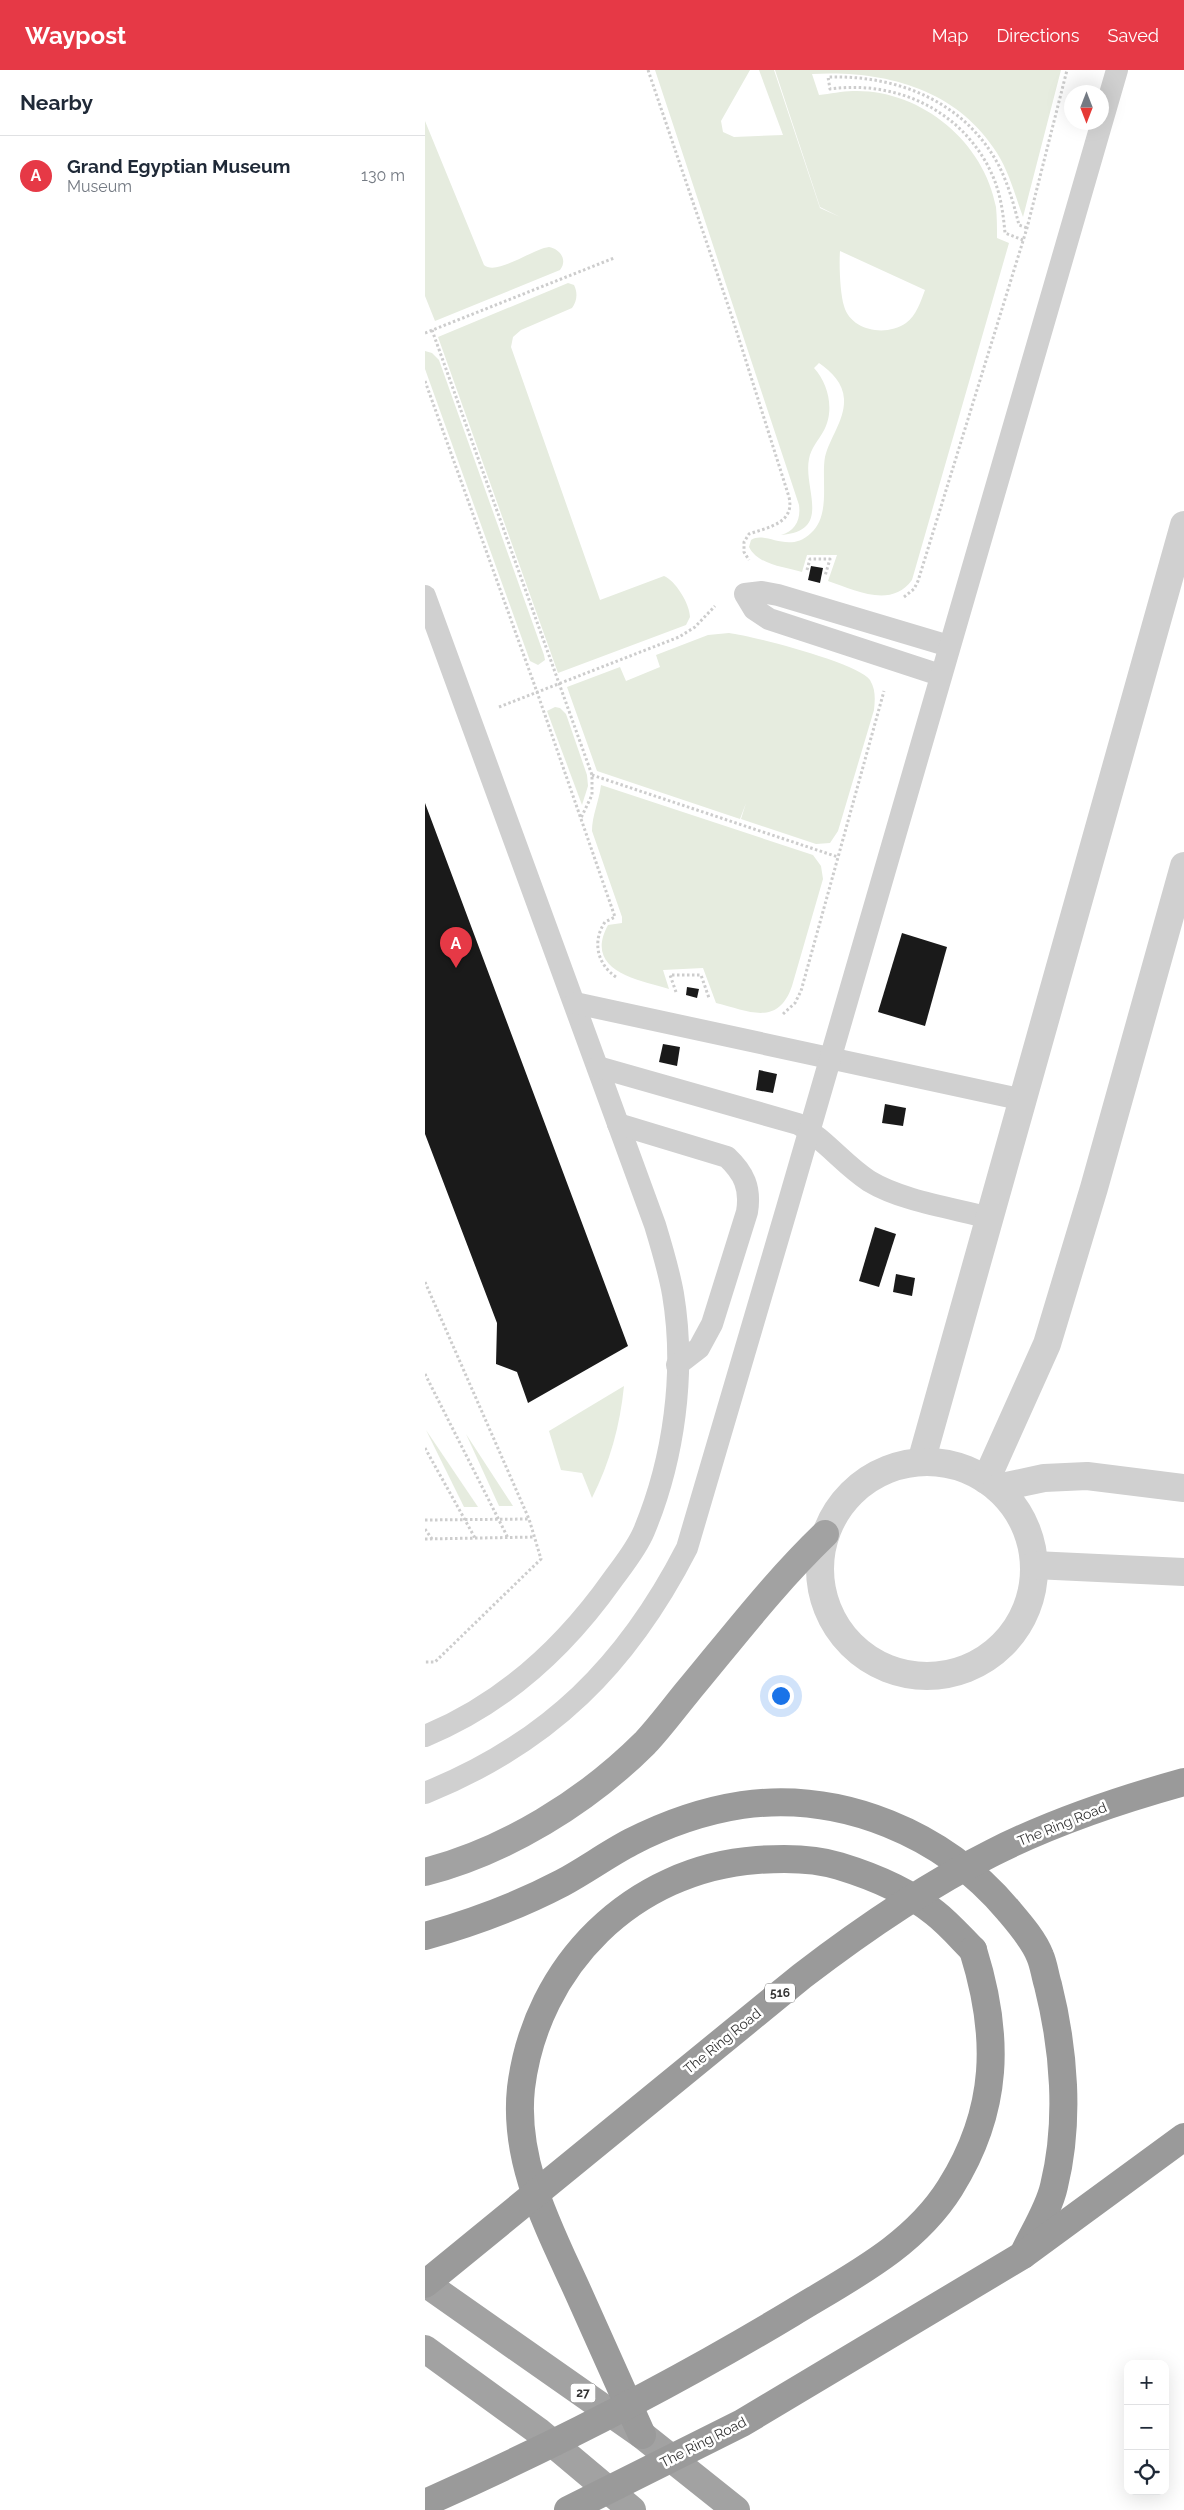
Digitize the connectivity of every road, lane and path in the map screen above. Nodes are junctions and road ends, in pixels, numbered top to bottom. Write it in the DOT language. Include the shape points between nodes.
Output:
graph roads {
  1 [pos="648,70"];
  2 [pos="1067,70"];
  3 [pos="1117,70"];
  4 [pos="1027,228"];
  5 [pos="1023,240"];
  6 [pos="614,258"];
  7 [pos="433,330"];
  8 [pos="425,333"];
  9 [pos="425,381"];
  10 [pos="1184,525"];
  11 [pos="751,561"];
  12 [pos="755,565"];
  13 [pos="746,567"];
  14 [pos="806,574"];
  15 [pos="825,577"];
  16 [pos="425,596"];
  17 [pos="721,599"];
  18 [pos="899,600"];
  19 [pos="949,646"];
  20 [pos="893,659"];
  21 [pos="940,675"];
  22 [pos="559,683"];
  23 [pos="537,692"];
  24 [pos="470,718"];
  25 [pos="591,775"];
  26 [pos="581,818"];
  27 [pos="838,857"];
  28 [pos="1184,866"];
  29 [pos="621,981"];
  30 [pos="668,994"];
  31 [pos="575,1003"];
  32 [pos="712,1006"];
  33 [pos="776,1017"];
  34 [pos="832,1060"];
  35 [pos="598,1067"];
  36 [pos="1024,1100"];
  37 [pos="618,1124"];
  38 [pos="811,1132"];
  39 [pos="990,1218"];
  40 [pos="425,1282"];
  41 [pos="677,1365"];
  42 [pos="425,1374"];
  43 [pos="425,1448"];
  44 [pos="921,1462"];
  45 [pos="991,1484"];
  46 [pos="1184,1488"];
  47 [pos="497,1519"];
  48 [pos="529,1519"];
  49 [pos="425,1520"];
  50 [pos="464,1520"];
  51 [pos="425,1529"];
  52 [pos="825,1534"];
  53 [pos="535,1537"];
  54 [pos="475,1538"];
  55 [pos="508,1538"];
  56 [pos="425,1539"];
  57 [pos="433,1539"];
  58 [pos="1034,1565"];
  59 [pos="1184,1572"];
  60 [pos="425,1662"];
  61 [pos="425,1736"];
  62 [pos="1184,1782"];
  63 [pos="425,1793"];
  64 [pos="425,1872"];
  65 [pos="425,1936"];
  66 [pos="1184,2137"];
  67 [pos="1023,2255"];
  68 [pos="425,2283"];
  69 [pos="425,2349"];
  70 [pos="642,2435"];
  71 [pos="425,2503"];
  72 [pos="569,2510"];
  73 [pos="632,2510"];
  74 [pos="736,2510"];
  1 -- 11 [label="path" via="789,497 791,509 784,520 745,538 744,552"];
  2 -- 4 [label="path"];
  3 -- 19 [label="lane"];
  4 -- 5 [label="path"];
  4 -- 5 [label="path" via="1019,225 1005,180 988,148 950,109 918,90 900,84 864,77 828,77 830,88 885,89 918,100 947,118 971,141 990,170 1001,202 1005,232"];
  5 -- 18 [label="path" via="918,581 914,589"];
  6 -- 7 [label="path"];
  7 -- 8 [label="path"];
  7 -- 22 [label="path"];
  9 -- 23 [label="path"];
  10 -- 36 [label="street"];
  11 -- 12 [label="path"];
  11 -- 13 [label="path"];
  14 -- 15 [label="path" via="810,559 830,559"];
  16 -- 24 [label="lane"];
  17 -- 22 [label="path" via="703,620 679,637"];
  19 -- 20 [label="lane" via="779,595 745,594 754,609 769,619"];
  19 -- 21 [label="lane"];
  20 -- 21 [label="lane"];
  20 -- 27 [label="path"];
  21 -- 34 [label="lane"];
  22 -- 23 [label="path"];
  22 -- 25 [label="path"];
  23 -- 24 [label="path"];
  23 -- 26 [label="path"];
  24 -- 31 [label="lane"];
  25 -- 26 [label="path" via="592,795"];
  25 -- 27 [label="path"];
  26 -- 29 [label="path" via="615,918 605,922 601,928 598,951 606,968"];
  27 -- 33 [label="path" via="801,992 795,1004"];
  28 -- 45 [label="street" via="1047,1344"];
  30 -- 32 [label="path" via="677,997 671,976 701,976"];
  31 -- 34 [label="lane"];
  31 -- 35 [label="lane"];
  34 -- 36 [label="lane"];
  34 -- 38 [label="lane"];
  35 -- 37 [label="lane"];
  35 -- 38 [label="lane" via="783,1119"];
  36 -- 39 [label="street"];
  37 -- 41 [label="lane" via="665,1259 675,1312"];
  37 -- 41 [label="lane" via="727,1157 746,1181 749,1196 747,1212 712,1324 699,1348"];
  38 -- 39 [label="lane" via="861,1176 883,1188"];
  38 -- 63 [label="lane" via="687,1548 665,1590 615,1660 575,1701 538,1732 499,1758"];
  39 -- 44 [label="street"];
  40 -- 48 [label="path"];
  41 -- 61 [label="lane" via="675,1408 657,1492 643,1533 619,1570 586,1616 525,1676 487,1704 446,1728"];
  42 -- 47 [label="path"];
  43 -- 50 [label="path"];
  44 -- 45 [label="street" via="955,1466"];
  44 -- 52 [label="street" via="881,1473 863,1484 834,1515"];
  45 -- 46 [label="street" via="1087,1476"];
  45 -- 58 [label="street" via="1017,1510 1029,1536"];
  47 -- 48 [label="path"];
  47 -- 50 [label="path"];
  47 -- 55 [label="path"];
  48 -- 53 [label="path"];
  49 -- 50 [label="path"];
  50 -- 54 [label="path"];
  51 -- 57 [label="path"];
  52 -- 58 [label="street" via="820,1554 823,1596 830,1616 855,1649 871,1661 911,1675 953,1673 990,1656 1006,1642 1019,1625 1027,1606 1033,1586"];
  52 -- 64 [label="highway" via="780,1580 645,1742 608,1776 525,1831 481,1852"];
  53 -- 55 [label="path"];
  53 -- 60 [label="path" via="541,1559 435,1662"];
  54 -- 55 [label="path"];
  54 -- 57 [label="path"];
  56 -- 57 [label="path"];
  58 -- 59 [label="street"];
  62 -- 68 [label="highway, The Ring Road / 516, bridge" via="1063,1822 993,1852 863,1930"];
  65 -- 67 [label="highway" via="515,1905 563,1882 631,1842 703,1812 781,1802 821,1806 896,1826 932,1844 993,1892 1019,1922 1040,1955 1060,2047 1061,2141 1054,2188"];
  66 -- 67 [label="highway, The Ring Road, bridge"];
  67 -- 72 [label="highway, The Ring Road, bridge" via="742,2423"];
  68 -- 70 [label="highway, 27"];
  69 -- 73 [label="highway" via="538,2431"];
  70 -- 71 [label="highway, bridge" via="535,2197 523,2144 521,2089 532,2036 554,1986 586,1942 627,1905 675,1878 727,1862 782,1858 837,1865 888,1884 934,1912 973,1950 985,1988 991,2030 991,2072 984,2113 970,2153 950,2189 924,2223 893,2251 730,2350 603,2418"];
  70 -- 74 [label="highway, 27"];
}
